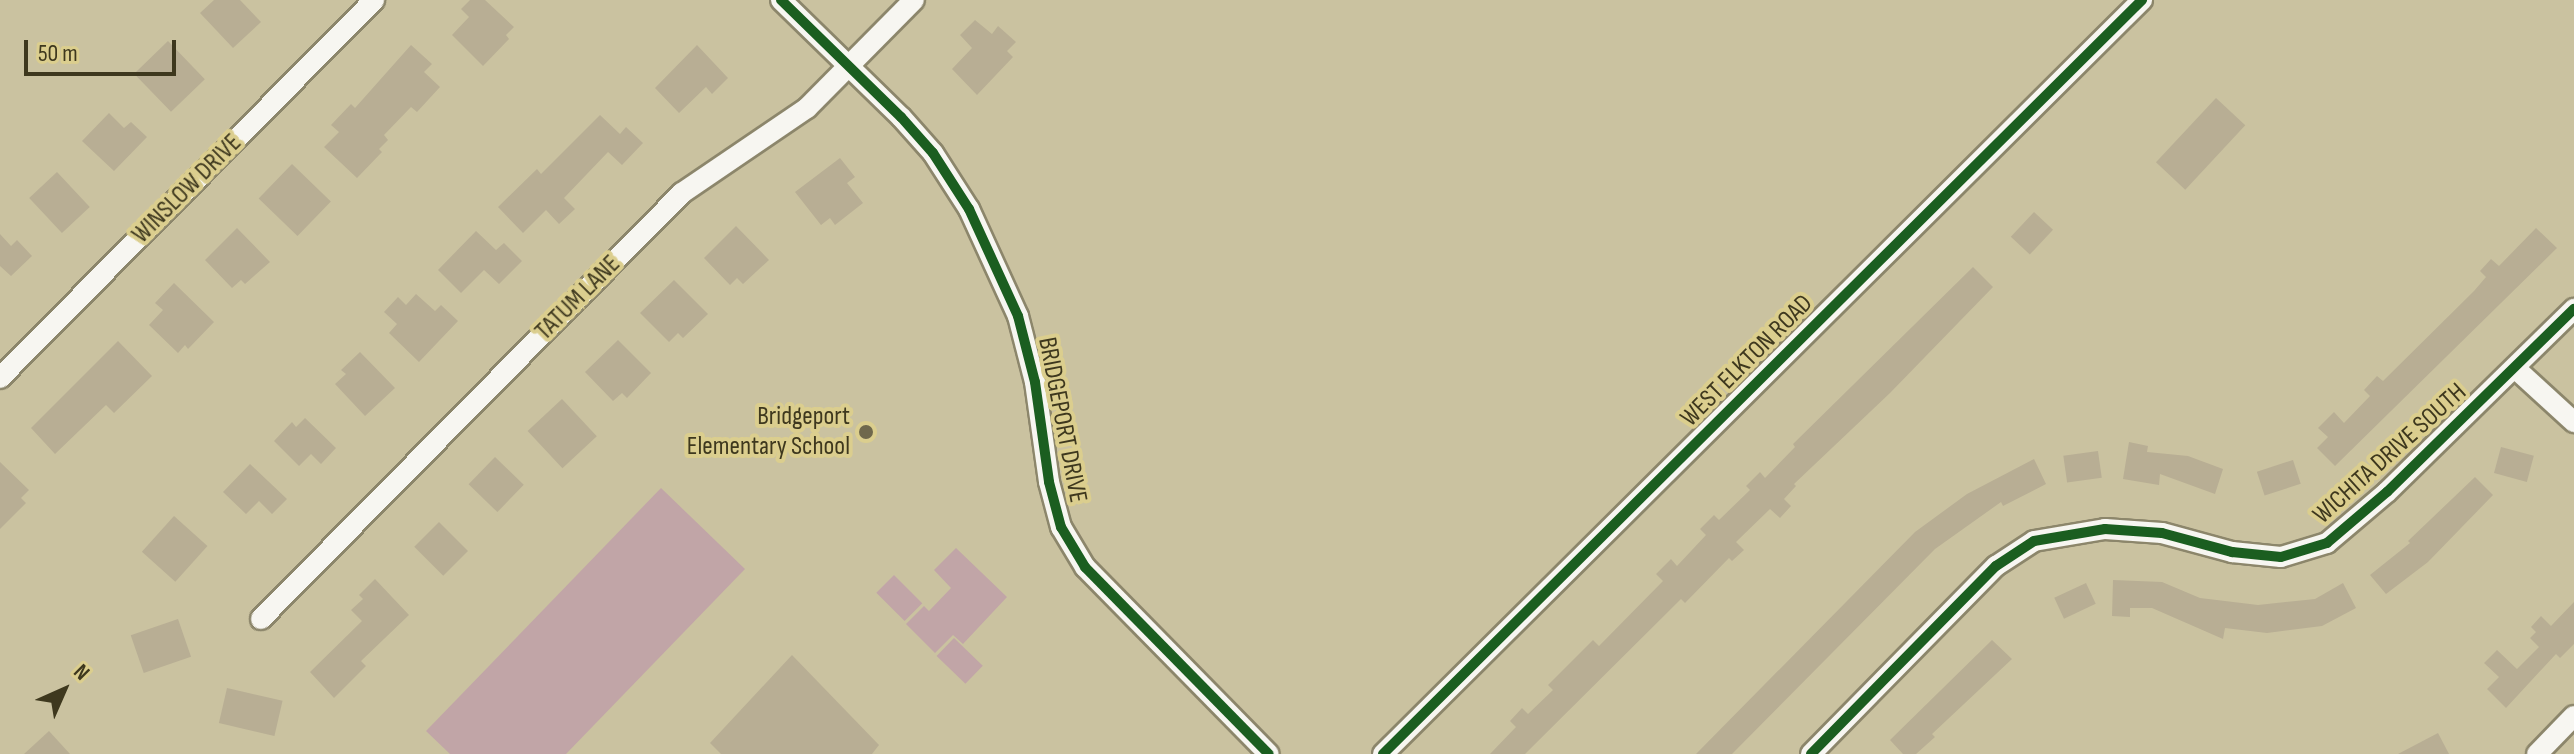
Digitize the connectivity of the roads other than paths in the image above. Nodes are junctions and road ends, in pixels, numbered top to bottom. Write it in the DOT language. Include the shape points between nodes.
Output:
graph roads {
  1 [pos="374,0"];
  2 [pos="781,0"];
  3 [pos="914,0"];
  4 [pos="2142,0"];
  5 [pos="849,66"];
  6 [pos="2574,309"];
  7 [pos="2516,369"];
  8 [pos="0,378"];
  9 [pos="2574,422"];
  10 [pos="261,619"];
  11 [pos="2574,716"];
  12 [pos="1269,754"];
  13 [pos="1383,754"];
  14 [pos="1811,754"];
  15 [pos="2537,754"];
  1 -- 8 [label="street, WINSLOW DRIVE"];
  2 -- 5 [label="street, BRIDGEPORT DRIVE"];
  3 -- 5 [label="street, TATUM LANE"];
  4 -- 13 [label="street, WEST ELKTON ROAD"];
  5 -- 10 [label="street, TATUM LANE" via="807,108 682,193"];
  5 -- 12 [label="street, BRIDGEPORT DRIVE" via="933,153 996,262 1018,316 1035,382 1061,527 1085,567"];
  6 -- 7 [label="street, WICHITA DRIVE SOUTH"];
  7 -- 9 [label="street"];
  7 -- 14 [label="street, WICHITA DRIVE SOUTH" via="2327,543 2281,557 2105,529 2034,541 1996,566"];
  11 -- 15 [label="street"];
}
